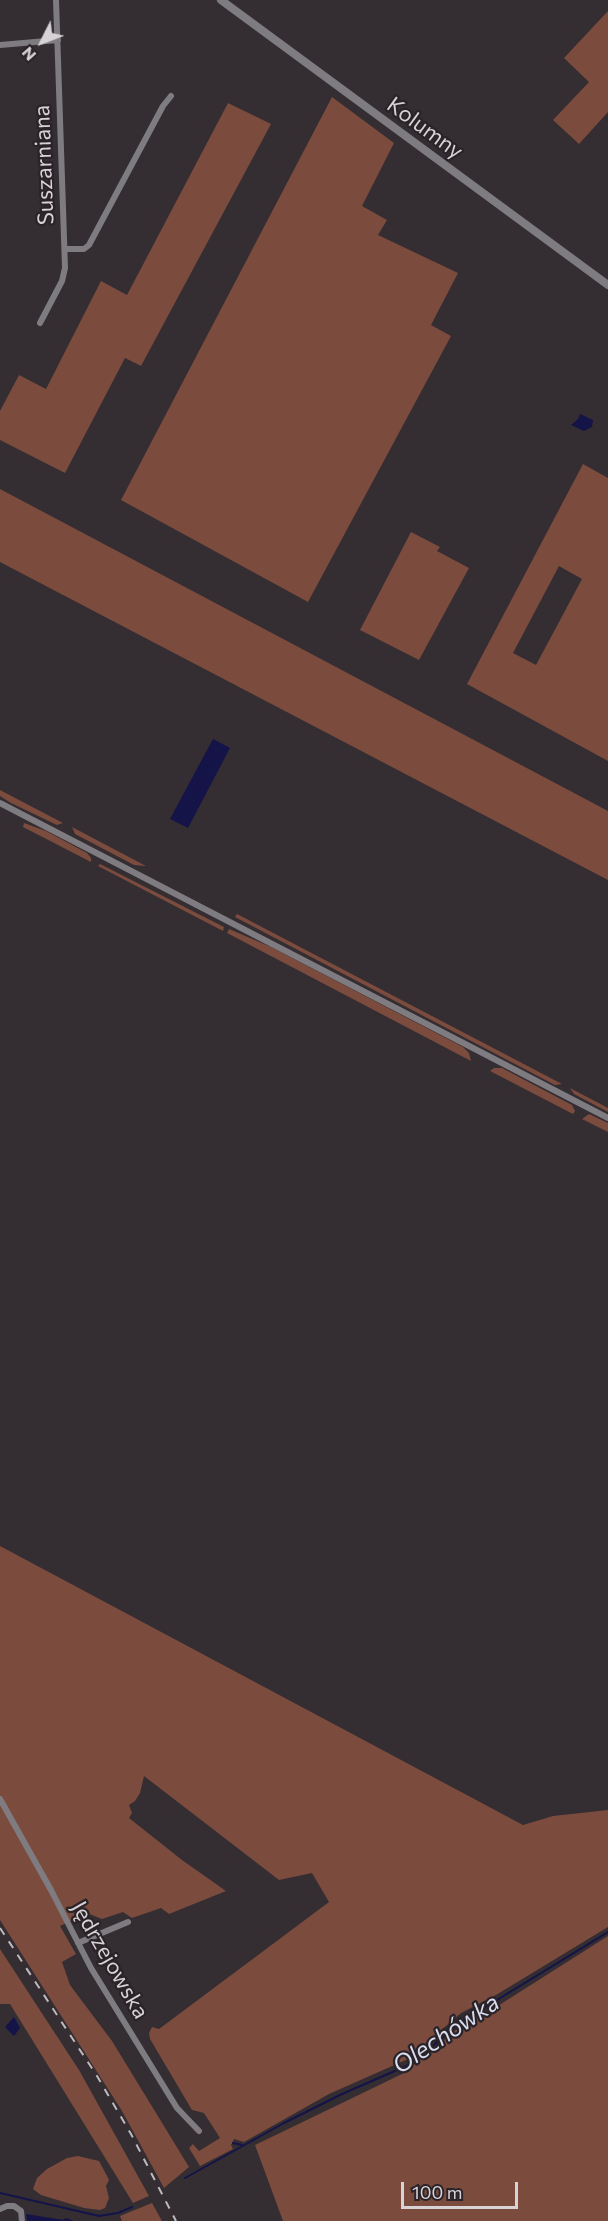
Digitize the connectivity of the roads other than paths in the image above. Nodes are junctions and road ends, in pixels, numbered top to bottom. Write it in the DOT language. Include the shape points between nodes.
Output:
graph roads {
  1 [pos="56,0"];
  2 [pos="221,0"];
  3 [pos="58,40"];
  4 [pos="0,45"];
  5 [pos="171,96"];
  6 [pos="64,249"];
  7 [pos="608,285"];
  8 [pos="40,323"];
  9 [pos="0,803"];
  10 [pos="608,1118"];
  11 [pos="0,1799"];
  12 [pos="128,1922"];
  13 [pos="78,1943"];
  14 [pos="200,2131"];
  15 [pos="0,2209"];
  16 [pos="22,2221"];
  1 -- 3 [label="street, Suszarniana"];
  2 -- 7 [label="street, Kolumny"];
  3 -- 4 [label="street"];
  3 -- 6 [label="street, Suszarniana"];
  5 -- 6 [label="street" via="89,245 84,249"];
  6 -- 8 [label="street, Suszarniana" via="62,281"];
  9 -- 10 [label="street"];
  11 -- 13 [label="street, Jędrzejowska"];
  12 -- 13 [label="street"];
  13 -- 14 [label="street, Jędrzejowska" via="177,2108"];
  15 -- 16 [label="street" via="10,2206 19,2210"];
}
